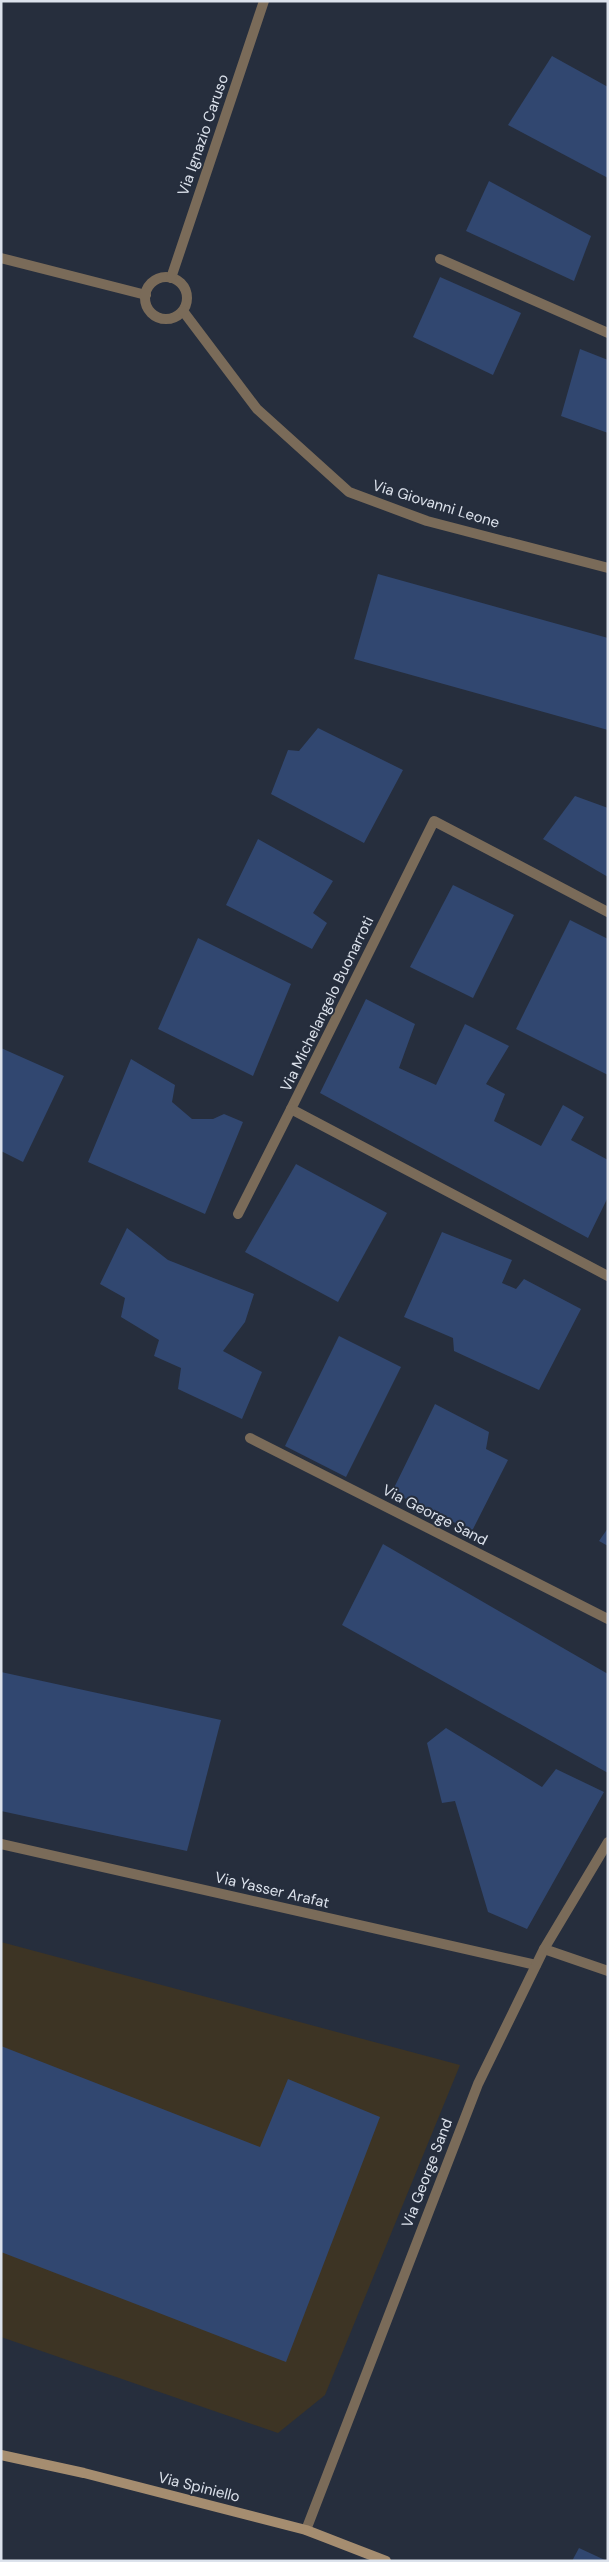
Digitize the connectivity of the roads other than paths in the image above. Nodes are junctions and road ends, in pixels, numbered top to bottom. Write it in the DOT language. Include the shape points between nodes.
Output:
graph roads {
  1 [pos="264,1"];
  2 [pos="1,258"];
  3 [pos="440,259"];
  4 [pos="171,278"];
  5 [pos="146,295"];
  6 [pos="184,311"];
  7 [pos="608,333"];
  8 [pos="608,568"];
  9 [pos="608,912"];
  10 [pos="291,1109"];
  11 [pos="238,1214"];
  12 [pos="608,1276"];
  13 [pos="250,1438"];
  14 [pos="608,1619"];
  15 [pos="608,1842"];
  16 [pos="1,1844"];
  17 [pos="544,1949"];
  18 [pos="536,1966"];
  19 [pos="608,1971"];
  20 [pos="1,2454"];
  21 [pos="306,2530"];
  22 [pos="386,2561"];
  1 -- 4 [label="street, Via Ignazio Caruso"];
  2 -- 5 [label="street"];
  3 -- 7 [label="street"];
  4 -- 5 [label="street" via="152,283"];
  4 -- 6 [label="street" via="186,291"];
  5 -- 6 [label="street" via="148,308 158,318 172,318"];
  6 -- 8 [label="street, Via Giovanni Leone" via="257,409 349,492 427,521"];
  9 -- 10 [label="street, Via Michelangelo Buonarroti" via="434,821"];
  10 -- 11 [label="street"];
  10 -- 12 [label="street, Via Michelangelo Buonarroti"];
  13 -- 14 [label="street, Via George Sand"];
  15 -- 17 [label="street, Via George Sand"];
  16 -- 18 [label="street, Via Yasser Arafat"];
  17 -- 18 [label="street, Via George Sand"];
  17 -- 19 [label="street"];
  18 -- 21 [label="street, Via George Sand" via="478,2084"];
  20 -- 21 [label="street, Via Spiniello"];
  21 -- 22 [label="street, Via Spiniello"];
}
